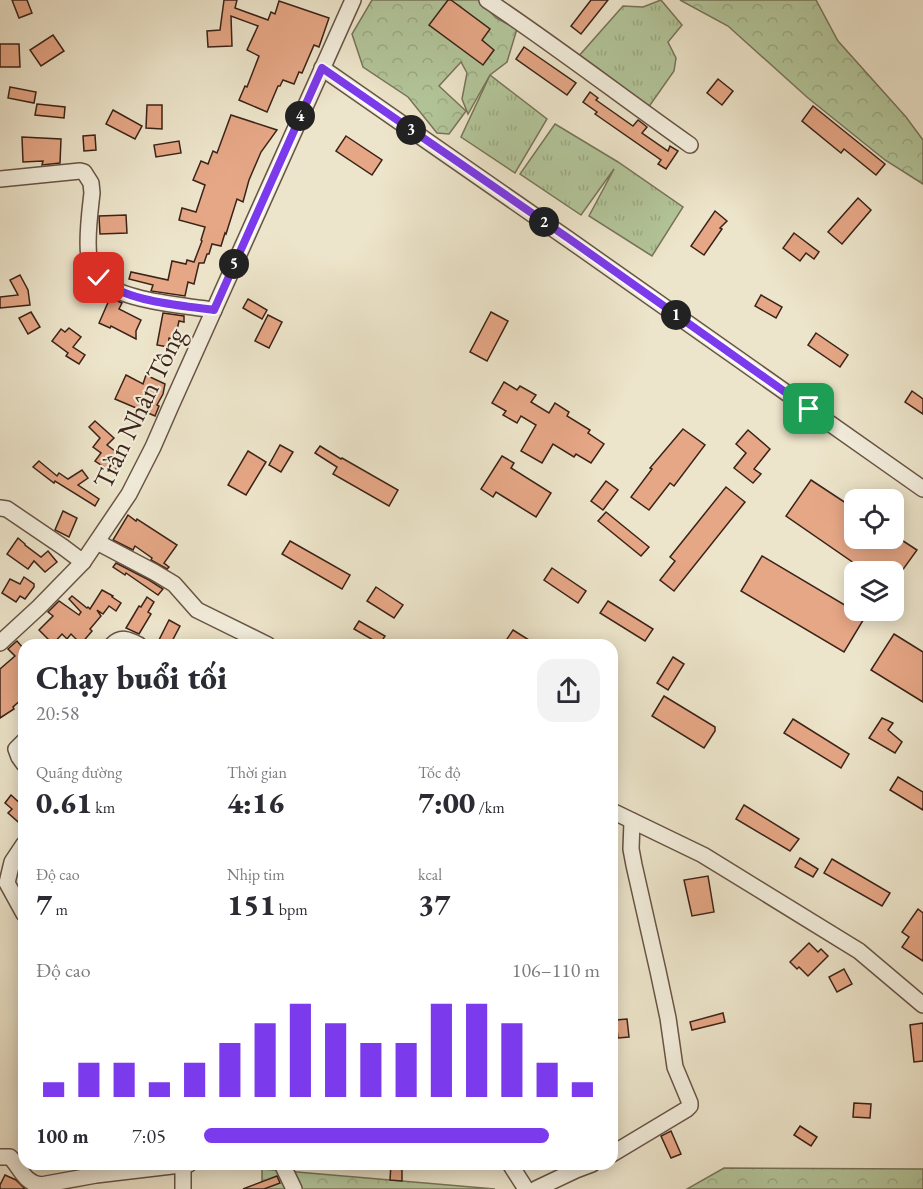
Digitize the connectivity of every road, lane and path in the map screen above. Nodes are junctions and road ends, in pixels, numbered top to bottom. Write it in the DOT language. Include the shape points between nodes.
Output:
graph roads {
  1 [pos="353,0"];
  2 [pos="487,0"];
  3 [pos="322,68"];
  4 [pos="690,145"];
  5 [pos="0,179"];
  6 [pos="214,310"];
  7 [pos="923,489"];
  8 [pos="0,508"];
  9 [pos="97,542"];
  10 [pos="83,562"];
  11 [pos="256,639"];
  12 [pos="0,643"];
  13 [pos="618,814"];
  14 [pos="632,821"];
  15 [pos="18,853"];
  16 [pos="18,903"];
  17 [pos="923,1005"];
  18 [pos="618,1150"];
  19 [pos="0,1157"];
  20 [pos="18,1168"];
  21 [pos="20,1170"];
  22 [pos="141,1170"];
  23 [pos="185,1170"];
  24 [pos="285,1170"];
  25 [pos="514,1170"];
  26 [pos="576,1170"];
  27 [pos="183,1189"];
  28 [pos="294,1189"];
  29 [pos="526,1189"];
  30 [pos="536,1189"];
  1 -- 3 [label="street, Trần Nhân Tông"];
  2 -- 4 [label="street"];
  3 -- 6 [label="street, Trần Nhân Tông"];
  3 -- 7 [label="street"];
  5 -- 6 [label="street" via="84,172 92,192 88,255 99,278 128,295"];
  6 -- 9 [label="street, Trần Nhân Tông" via="153,447 129,494"];
  8 -- 10 [label="street"];
  9 -- 10 [label="street, Trần Nhân Tông"];
  9 -- 11 [label="street" via="174,584 197,610"];
  10 -- 12 [label="street, Trần Nhân Tông"];
  13 -- 14 [label="street"];
  14 -- 17 [label="street" via="703,855 859,951"];
  14 -- 18 [label="street" via="634,865 675,1067 690,1106"];
  15 -- 16 [label="street" via="7,883"];
  19 -- 20 [label="street" via="10,1157"];
  21 -- 22 [label="street" via="32,1184 41,1185"];
  23 -- 27 [label="street"];
  24 -- 28 [label="street"];
  25 -- 29 [label="street"];
  26 -- 30 [label="street"];
}
